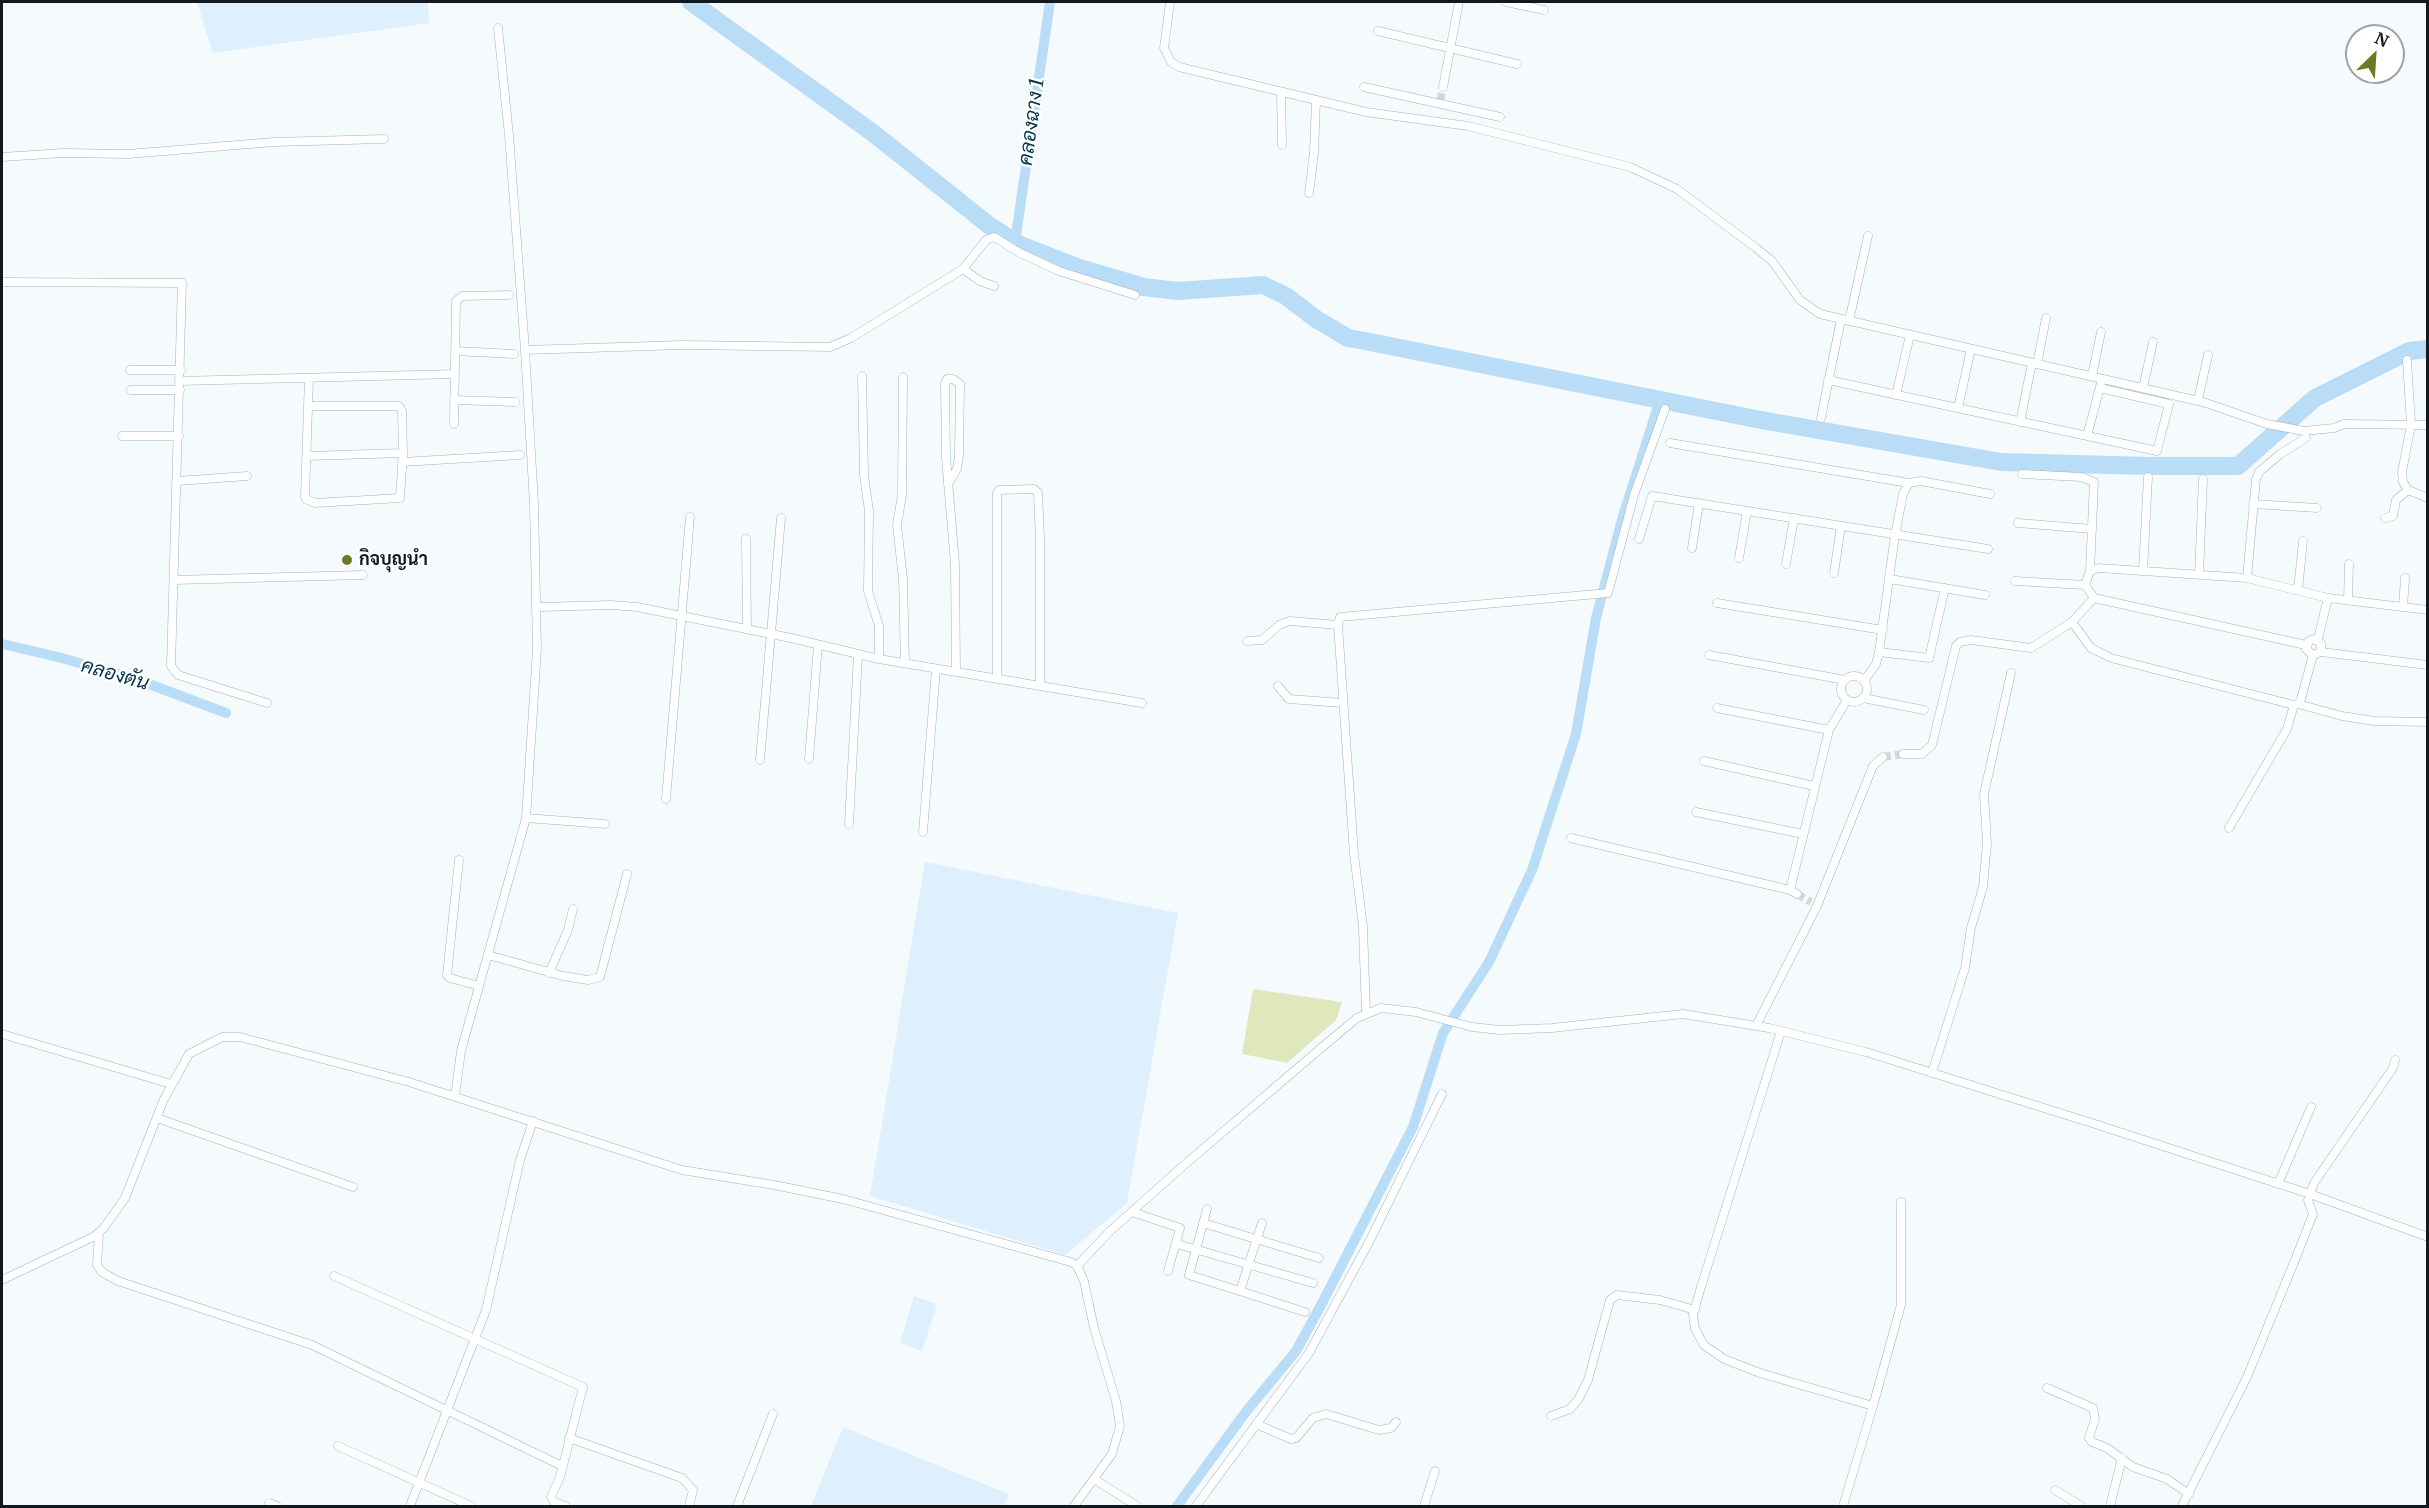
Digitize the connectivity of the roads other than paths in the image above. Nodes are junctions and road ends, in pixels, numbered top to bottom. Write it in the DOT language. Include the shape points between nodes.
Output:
graph roads {
  1 [pos="1170,2"];
  2 [pos="1459,2"];
  3 [pos="1506,2"];
  4 [pos="1544,10"];
  5 [pos="498,28"];
  6 [pos="1378,31"];
  7 [pos="1450,48"];
  8 [pos="1517,64"];
  9 [pos="1364,87"];
  10 [pos="1443,87"];
  11 [pos="1281,92"];
  12 [pos="1316,101"];
  13 [pos="1440,102"];
  14 [pos="1500,117"];
  15 [pos="1437,120"];
  16 [pos="384,139"];
  17 [pos="1282,145"];
  18 [pos="2,157"];
  19 [pos="1309,193"];
  20 [pos="1868,236"];
  21 [pos="963,269"];
  22 [pos="2,282"];
  23 [pos="994,286"];
  24 [pos="509,295"];
  25 [pos="1135,295"];
  26 [pos="2046,318"];
  27 [pos="1845,320"];
  28 [pos="2102,332"];
  29 [pos="1910,335"];
  30 [pos="2153,342"];
  31 [pos="1971,349"];
  32 [pos="525,350"];
  33 [pos="455,351"];
  34 [pos="514,354"];
  35 [pos="2208,356"];
  36 [pos="2407,360"];
  37 [pos="2035,363"];
  38 [pos="129,370"];
  39 [pos="181,370"];
  40 [pos="455,374"];
  41 [pos="862,376"];
  42 [pos="2092,376"];
  43 [pos="903,377"];
  44 [pos="309,378"];
  45 [pos="2102,379"];
  46 [pos="1828,380"];
  47 [pos="180,381"];
  48 [pos="2100,388"];
  49 [pos="2143,388"];
  50 [pos="131,390"];
  51 [pos="180,390"];
  52 [pos="1896,394"];
  53 [pos="454,400"];
  54 [pos="2198,400"];
  55 [pos="515,402"];
  56 [pos="308,406"];
  57 [pos="1958,408"];
  58 [pos="1665,410"];
  59 [pos="1821,418"];
  60 [pos="2020,422"];
  61 [pos="454,424"];
  62 [pos="2411,425"];
  63 [pos="2427,425"];
  64 [pos="2305,434"];
  65 [pos="122,436"];
  66 [pos="179,436"];
  67 [pos="2087,436"];
  68 [pos="1670,443"];
  69 [pos="520,455"];
  70 [pos="307,456"];
  71 [pos="402,458"];
  72 [pos="2022,474"];
  73 [pos="247,476"];
  74 [pos="2148,477"];
  75 [pos="2203,479"];
  76 [pos="177,481"];
  77 [pos="1909,483"];
  78 [pos="948,484"];
  79 [pos="2408,490"];
  80 [pos="1990,494"];
  81 [pos="2427,498"];
  82 [pos="1699,503"];
  83 [pos="2253,504"];
  84 [pos="2317,508"];
  85 [pos="1747,511"];
  86 [pos="690,517"];
  87 [pos="2385,518"];
  88 [pos="781,519"];
  89 [pos="1794,519"];
  90 [pos="2018,523"];
  91 [pos="1841,526"];
  92 [pos="2092,529"];
  93 [pos="1895,535"];
  94 [pos="1639,539"];
  95 [pos="746,540"];
  96 [pos="2303,541"];
  97 [pos="1692,548"];
  98 [pos="1988,549"];
  99 [pos="1738,558"];
  100 [pos="1786,564"];
  101 [pos="2349,564"];
  102 [pos="2090,571"];
  103 [pos="2143,571"];
  104 [pos="1834,573"];
  105 [pos="363,575"];
  106 [pos="2199,575"];
  107 [pos="2405,578"];
  108 [pos="1890,579"];
  109 [pos="2247,579"];
  110 [pos="174,580"];
  111 [pos="2015,581"];
  112 [pos="2085,585"];
  113 [pos="1945,588"];
  114 [pos="2298,590"];
  115 [pos="1985,595"];
  116 [pos="2094,598"];
  117 [pos="2328,598"];
  118 [pos="2348,600"];
  119 [pos="1717,603"];
  120 [pos="538,607"];
  121 [pos="2403,607"];
  122 [pos="2427,610"];
  123 [pos="680,617"];
  124 [pos="2072,622"];
  125 [pos="1338,625"];
  126 [pos="747,629"];
  127 [pos="1883,630"];
  128 [pos="771,634"];
  129 [pos="2318,639"];
  130 [pos="1248,641"];
  131 [pos="818,645"];
  132 [pos="2306,645"];
  133 [pos="1879,652"];
  134 [pos="2321,652"];
  135 [pos="858,654"];
  136 [pos="1709,655"];
  137 [pos="2313,656"];
  138 [pos="879,659"];
  139 [pos="905,663"];
  140 [pos="2427,665"];
  141 [pos="936,669"];
  142 [pos="956,672"];
  143 [pos="2011,673"];
  144 [pos="997,678"];
  145 [pos="1845,680"];
  146 [pos="1864,681"];
  147 [pos="1040,686"];
  148 [pos="1278,686"];
  149 [pos="1863,698"];
  150 [pos="1847,700"];
  151 [pos="267,703"];
  152 [pos="1142,703"];
  153 [pos="1343,703"];
  154 [pos="2296,704"];
  155 [pos="1717,708"];
  156 [pos="1924,710"];
  157 [pos="2427,722"];
  158 [pos="1829,730"];
  159 [pos="1903,754"];
  160 [pos="1883,757"];
  161 [pos="809,759"];
  162 [pos="760,760"];
  163 [pos="1704,761"];
  164 [pos="1814,786"];
  165 [pos="666,799"];
  166 [pos="1696,812"];
  167 [pos="526,816"];
  168 [pos="605,824"];
  169 [pos="849,824"];
  170 [pos="2229,828"];
  171 [pos="923,832"];
  172 [pos="1803,834"];
  173 [pos="1571,838"];
  174 [pos="459,860"];
  175 [pos="627,874"];
  176 [pos="573,909"];
  177 [pos="488,955"];
  178 [pos="549,973"];
  179 [pos="479,986"];
  180 [pos="1366,1013"];
  181 [pos="1756,1026"];
  182 [pos="2,1034"];
  183 [pos="1778,1038"];
  184 [pos="2395,1060"];
  185 [pos="1932,1073"];
  186 [pos="171,1084"];
  187 [pos="1442,1094"];
  188 [pos="455,1096"];
  189 [pos="2311,1107"];
  190 [pos="156,1118"];
  191 [pos="533,1121"];
  192 [pos="2278,1184"];
  193 [pos="353,1187"];
  194 [pos="2314,1197"];
  195 [pos="1901,1202"];
  196 [pos="1207,1209"];
  197 [pos="1132,1212"];
  198 [pos="1203,1223"];
  199 [pos="1262,1223"];
  200 [pos="99,1233"];
  201 [pos="2427,1237"];
  202 [pos="1256,1239"];
  203 [pos="1177,1244"];
  204 [pos="1196,1250"];
  205 [pos="1319,1258"];
  206 [pos="1248,1264"];
  207 [pos="1077,1266"];
  208 [pos="1168,1271"];
  209 [pos="334,1276"];
  210 [pos="2,1280"];
  211 [pos="1313,1283"];
  212 [pos="1240,1292"];
  213 [pos="1695,1310"];
  214 [pos="1305,1312"];
  215 [pos="476,1338"];
  216 [pos="2047,1388"];
  217 [pos="1873,1406"];
  218 [pos="448,1410"];
  219 [pos="772,1414"];
  220 [pos="1551,1416"];
  221 [pos="1395,1422"];
  222 [pos="1256,1424"];
  223 [pos="569,1438"];
  224 [pos="338,1446"];
  225 [pos="2122,1458"];
  226 [pos="562,1466"];
  227 [pos="1436,1471"];
  228 [pos="1094,1479"];
  229 [pos="419,1483"];
  230 [pos="2055,1490"];
  231 [pos="2189,1494"];
  232 [pos="269,1503"];
  233 [pos="2183,1505"];
  234 [pos="277,1506"];
  235 [pos="410,1506"];
  236 [pos="471,1506"];
  237 [pos="566,1506"];
  238 [pos="689,1506"];
  239 [pos="736,1506"];
  240 [pos="1074,1506"];
  241 [pos="1137,1506"];
  242 [pos="1196,1506"];
  243 [pos="1424,1506"];
  244 [pos="1843,1506"];
  245 [pos="2081,1506"];
  246 [pos="2110,1506"];
  247 [pos="2193,1506"];
  1 -- 11 [label="street" via="1164,48 1171,62 1191,71"];
  2 -- 7 [label="street"];
  3 -- 4 [label="street"];
  5 -- 32 [label="street"];
  6 -- 7 [label="street"];
  7 -- 8 [label="street"];
  7 -- 10 [label="street"];
  9 -- 13 [label="street"];
  11 -- 12 [label="street"];
  11 -- 17 [label="street"];
  12 -- 15 [label="street"];
  12 -- 19 [label="street"];
  13 -- 14 [label="street"];
  13 -- 15 [label="street"];
  15 -- 27 [label="street" via="1600,158 1677,189 1772,261 1808,309"];
  16 -- 18 [label="street"];
  20 -- 27 [label="street"];
  21 -- 23 [label="street"];
  21 -- 25 [label="street" via="986,240 994,237 1020,254 1059,271"];
  21 -- 32 [label="street" via="830,347 684,345"];
  22 -- 39 [label="street" via="182,284"];
  24 -- 33 [label="street" via="458,297"];
  26 -- 37 [label="street"];
  27 -- 29 [label="street"];
  27 -- 46 [label="street"];
  28 -- 42 [label="street"];
  29 -- 31 [label="street"];
  29 -- 52 [label="street"];
  30 -- 49 [label="street"];
  31 -- 37 [label="street"];
  31 -- 57 [label="street"];
  32 -- 120 [label="street"];
  33 -- 34 [label="street"];
  33 -- 40 [label="street"];
  35 -- 54 [label="street"];
  36 -- 62 [label="street"];
  37 -- 42 [label="street"];
  37 -- 60 [label="street"];
  38 -- 39 [label="street"];
  39 -- 47 [label="street"];
  40 -- 44 [label="street"];
  40 -- 53 [label="street"];
  41 -- 138 [label="street" via="864,475 869,511 868,591 879,626"];
  42 -- 45 [label="street"];
  43 -- 139 [label="street" via="902,495 897,525"];
  44 -- 47 [label="street"];
  44 -- 56 [label="street"];
  45 -- 48 [label="street"];
  45 -- 49 [label="street"];
  46 -- 52 [label="street"];
  46 -- 59 [label="street"];
  47 -- 51 [label="street"];
  48 -- 67 [label="street"];
  48 -- 67 [label="street" via="2169,404 2160,448 2157,451"];
  49 -- 54 [label="street"];
  50 -- 51 [label="street"];
  51 -- 66 [label="street"];
  52 -- 57 [label="street"];
  53 -- 55 [label="street"];
  53 -- 61 [label="street"];
  54 -- 64 [label="street"];
  56 -- 70 [label="street"];
  56 -- 71 [label="street" via="399,406"];
  57 -- 60 [label="street"];
  58 -- 125 [label="street" via="1634,495 1608,593 1347,615 1340,617"];
  60 -- 67 [label="street"];
  62 -- 63 [label="street"];
  62 -- 64 [label="street" via="2344,424"];
  62 -- 79 [label="street" via="2402,472"];
  64 -- 83 [label="street" via="2259,472"];
  65 -- 66 [label="street"];
  66 -- 76 [label="street"];
  68 -- 77 [label="street"];
  69 -- 71 [label="street"];
  70 -- 71 [label="street"];
  70 -- 71 [label="street" via="305,496 315,503 396,501 401,495"];
  72 -- 92 [label="street" via="2081,477 2094,482"];
  73 -- 76 [label="street"];
  74 -- 103 [label="street"];
  75 -- 106 [label="street"];
  76 -- 110 [label="street"];
  77 -- 80 [label="street" via="1921,481"];
  77 -- 93 [label="street"];
  78 -- 78 [label="street" via="959,456 960,391 958,381 949,379 945,384"];
  78 -- 142 [label="street" via="955,564"];
  79 -- 81 [label="street"];
  79 -- 87 [label="street" via="2396,500 2393,516"];
  82 -- 85 [label="street"];
  82 -- 94 [label="street" via="1652,496"];
  82 -- 97 [label="street"];
  83 -- 84 [label="street"];
  83 -- 109 [label="street"];
  85 -- 89 [label="street"];
  85 -- 99 [label="street"];
  86 -- 123 [label="street"];
  88 -- 128 [label="street"];
  89 -- 91 [label="street"];
  89 -- 100 [label="street"];
  90 -- 92 [label="street"];
  91 -- 93 [label="street"];
  91 -- 104 [label="street"];
  92 -- 102 [label="street"];
  93 -- 98 [label="street"];
  93 -- 108 [label="street"];
  95 -- 126 [label="street"];
  96 -- 114 [label="street"];
  101 -- 118 [label="street"];
  102 -- 103 [label="street"];
  102 -- 112 [label="street"];
  103 -- 106 [label="street"];
  105 -- 110 [label="street"];
  106 -- 109 [label="street"];
  107 -- 121 [label="street"];
  108 -- 113 [label="street"];
  108 -- 127 [label="street"];
  109 -- 114 [label="street"];
  110 -- 151 [label="street" via="174,671"];
  111 -- 112 [label="street"];
  112 -- 116 [label="street"];
  113 -- 115 [label="street"];
  113 -- 133 [label="street" via="1929,658"];
  114 -- 117 [label="street"];
  116 -- 124 [label="street"];
  116 -- 132 [label="street"];
  117 -- 118 [label="street"];
  117 -- 129 [label="street"];
  118 -- 121 [label="street"];
  119 -- 127 [label="street"];
  120 -- 123 [label="street" via="620,605"];
  120 -- 167 [label="street"];
  121 -- 122 [label="street"];
  123 -- 126 [label="street"];
  123 -- 165 [label="street"];
  124 -- 154 [label="street" via="2091,648 2111,658"];
  124 -- 159 [label="street" via="2031,648 1966,640 1956,646 1932,745 1922,754"];
  125 -- 130 [label="street" via="1290,621 1262,640"];
  125 -- 153 [label="street"];
  126 -- 128 [label="street"];
  127 -- 133 [label="street"];
  128 -- 131 [label="street"];
  128 -- 162 [label="street"];
  129 -- 132 [label="street" via="2309,640"];
  129 -- 134 [label="street"];
  131 -- 135 [label="street"];
  131 -- 161 [label="street"];
  132 -- 137 [label="street"];
  133 -- 146 [label="street"];
  134 -- 137 [label="street"];
  134 -- 140 [label="street"];
  135 -- 138 [label="street"];
  135 -- 169 [label="street"];
  136 -- 145 [label="street"];
  137 -- 154 [label="street"];
  138 -- 139 [label="street"];
  139 -- 141 [label="street"];
  141 -- 142 [label="street"];
  141 -- 171 [label="street"];
  142 -- 144 [label="street"];
  143 -- 185 [label="street" via="1984,794 1987,843 1983,887 1965,968"];
  144 -- 147 [label="street"];
  144 -- 147 [label="street" via="997,493 999,489 1034,489 1038,493 1040,540"];
  145 -- 146 [label="street" via="1851,676"];
  145 -- 150 [label="street" via="1842,687"];
  146 -- 149 [label="street" via="1867,688"];
  147 -- 152 [label="street"];
  148 -- 153 [label="street" via="1289,699"];
  149 -- 150 [label="street"];
  149 -- 156 [label="street"];
  150 -- 158 [label="street"];
  153 -- 180 [label="street" via="1363,927"];
  154 -- 157 [label="street" via="2374,721"];
  154 -- 170 [label="street" via="2287,729"];
  155 -- 158 [label="street"];
  158 -- 164 [label="street"];
  160 -- 181 [label="street" via="1873,766"];
  163 -- 164 [label="street"];
  164 -- 172 [label="street"];
  166 -- 172 [label="street"];
  167 -- 168 [label="street"];
  167 -- 177 [label="street"];
  172 -- 173 [label="street" via="1793,892"];
  174 -- 179 [label="street" via="447,975"];
  175 -- 178 [label="street" via="600,977 588,980"];
  176 -- 178 [label="street"];
  177 -- 178 [label="street"];
  177 -- 179 [label="street"];
  179 -- 188 [label="street" via="461,1051"];
  180 -- 181 [label="street" via="1393,1008 1500,1030 1683,1014"];
  180 -- 197 [label="street"];
  181 -- 183 [label="street"];
  182 -- 186 [label="street"];
  183 -- 185 [label="street"];
  183 -- 213 [label="street"];
  184 -- 194 [label="street" via="2330,1157"];
  185 -- 192 [label="street"];
  186 -- 188 [label="street" via="189,1054 222,1037 240,1037"];
  186 -- 190 [label="street"];
  187 -- 222 [label="street" via="1309,1353"];
  188 -- 191 [label="street"];
  189 -- 192 [label="street"];
  190 -- 193 [label="street"];
  190 -- 200 [label="street" via="125,1198"];
  191 -- 207 [label="street" via="682,1170 843,1199"];
  191 -- 215 [label="street" via="520,1160 491,1294"];
  192 -- 194 [label="street"];
  194 -- 201 [label="street"];
  194 -- 231 [label="street" via="2313,1214 2247,1377"];
  195 -- 217 [label="street" via="1901,1305"];
  196 -- 198 [label="street"];
  197 -- 203 [label="street" via="1180,1228"];
  197 -- 207 [label="street"];
  198 -- 202 [label="street"];
  198 -- 204 [label="street"];
  199 -- 202 [label="street"];
  200 -- 210 [label="street"];
  200 -- 218 [label="street" via="98,1265 118,1281 312,1345"];
  202 -- 205 [label="street"];
  202 -- 206 [label="street"];
  203 -- 204 [label="street"];
  203 -- 208 [label="street"];
  204 -- 206 [label="street"];
  204 -- 212 [label="street" via="1189,1275"];
  206 -- 211 [label="street"];
  206 -- 212 [label="street"];
  207 -- 228 [label="street" via="1120,1426 1116,1447"];
  209 -- 215 [label="street"];
  212 -- 214 [label="street"];
  213 -- 217 [label="street" via="1695,1329 1704,1345 1724,1359"];
  213 -- 220 [label="street" via="1660,1300 1617,1295 1610,1300 1578,1400 1570,1409"];
  215 -- 218 [label="street"];
  215 -- 223 [label="street" via="583,1387"];
  216 -- 225 [label="street" via="2093,1408 2095,1419 2089,1438"];
  217 -- 244 [label="street"];
  218 -- 226 [label="street"];
  218 -- 229 [label="street"];
  219 -- 239 [label="street"];
  221 -- 222 [label="street" via="1391,1428 1379,1430 1326,1414 1314,1418 1291,1439"];
  222 -- 242 [label="street"];
  223 -- 226 [label="street"];
  223 -- 238 [label="street" via="682,1478 693,1490"];
  224 -- 229 [label="street"];
  225 -- 231 [label="street"];
  225 -- 246 [label="street"];
  226 -- 237 [label="street" via="551,1497"];
  227 -- 243 [label="street"];
  228 -- 240 [label="street"];
  228 -- 241 [label="street"];
  229 -- 235 [label="street"];
  229 -- 236 [label="street"];
  230 -- 245 [label="street"];
  231 -- 233 [label="street"];
  232 -- 234 [label="street"];
  233 -- 247 [label="street"];
}
